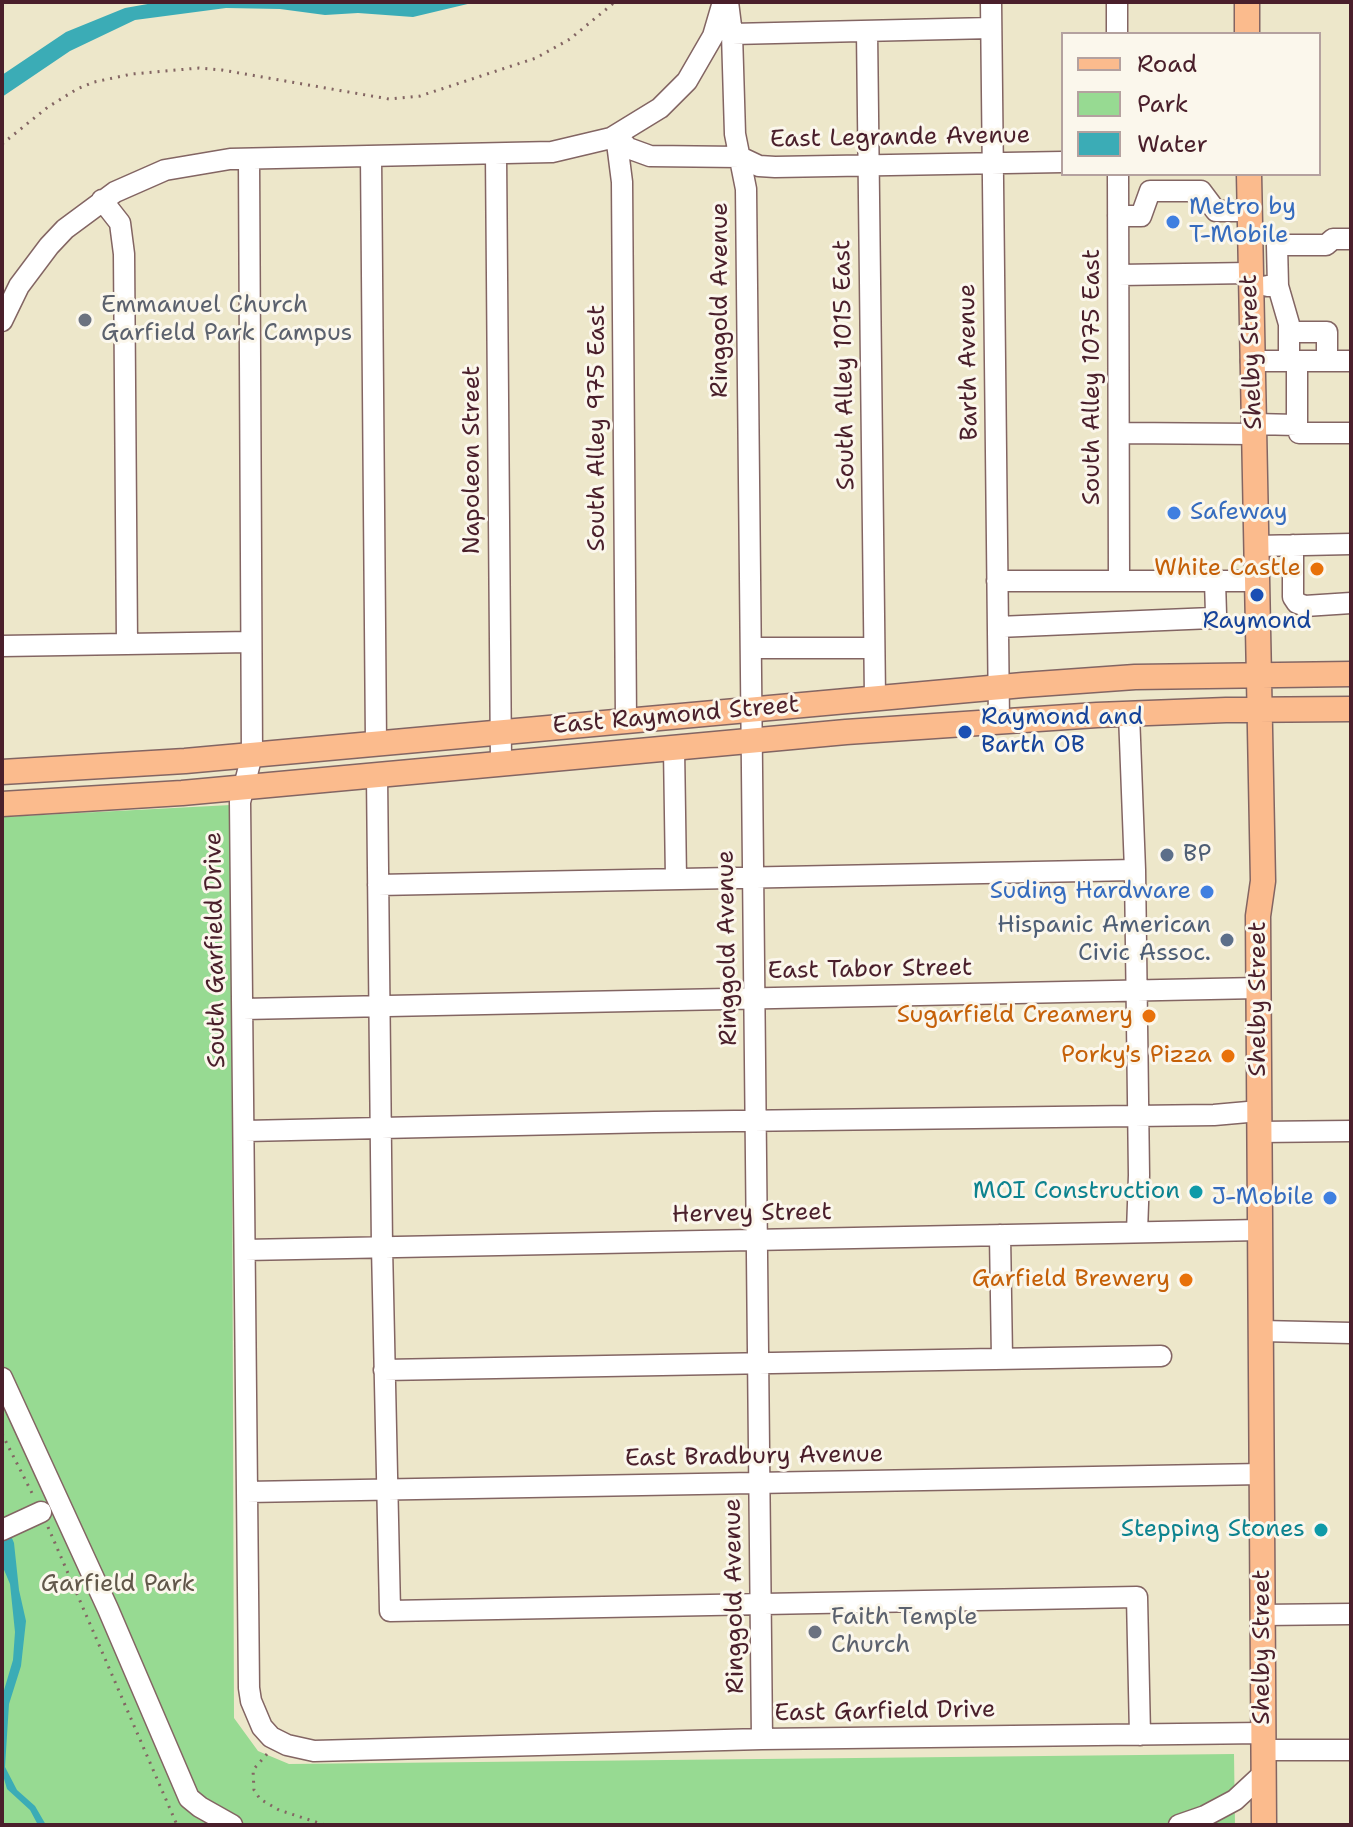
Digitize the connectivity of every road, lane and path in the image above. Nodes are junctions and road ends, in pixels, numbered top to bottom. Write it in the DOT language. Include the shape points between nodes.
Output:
graph roads {
  1 [pos="615,2"];
  2 [pos="725,2"];
  3 [pos="991,2"];
  4 [pos="1117,2"];
  5 [pos="1247,2"];
  6 [pos="991,28"];
  7 [pos="867,31"];
  8 [pos="1117,32"];
  9 [pos="1247,32"];
  10 [pos="732,34"];
  11 [pos="616,135"];
  12 [pos="2,144"];
  13 [pos="496,154"];
  14 [pos="371,156"];
  15 [pos="740,157"];
  16 [pos="249,159"];
  17 [pos="1061,162"];
  18 [pos="993,164"];
  19 [pos="869,165"];
  20 [pos="1118,176"];
  21 [pos="1249,176"];
  22 [pos="1150,183"];
  23 [pos="1201,183"];
  24 [pos="102,200"];
  25 [pos="1249,211"];
  26 [pos="1118,216"];
  27 [pos="1351,239"];
  28 [pos="1119,275"];
  29 [pos="1250,280"];
  30 [pos="1278,286"];
  31 [pos="2,321"];
  32 [pos="1289,332"];
  33 [pos="1251,361"];
  34 [pos="1293,361"];
  35 [pos="1327,361"];
  36 [pos="1351,361"];
  37 [pos="1297,425"];
  38 [pos="1254,429"];
  39 [pos="1120,433"];
  40 [pos="1351,433"];
  41 [pos="1351,544"];
  42 [pos="1293,545"];
  43 [pos="1257,546"];
  44 [pos="1119,579"];
  45 [pos="997,581"];
  46 [pos="1215,581"];
  47 [pos="1257,581"];
  48 [pos="1351,603"];
  49 [pos="998,627"];
  50 [pos="251,642"];
  51 [pos="127,644"];
  52 [pos="2,646"];
  53 [pos="751,648"];
  54 [pos="874,648"];
  55 [pos="1351,674"];
  56 [pos="1259,675"];
  57 [pos="998,687"];
  58 [pos="875,698"];
  59 [pos="752,709"];
  60 [pos="1351,709"];
  61 [pos="1261,710"];
  62 [pos="1129,714"];
  63 [pos="626,720"];
  64 [pos="999,722"];
  65 [pos="501,732"];
  66 [pos="752,741"];
  67 [pos="376,743"];
  68 [pos="674,748"];
  69 [pos="252,755"];
  70 [pos="501,764"];
  71 [pos="2,772"];
  72 [pos="377,775"];
  73 [pos="245,787"];
  74 [pos="2,804"];
  75 [pos="1135,870"];
  76 [pos="754,877"];
  77 [pos="676,879"];
  78 [pos="378,885"];
  79 [pos="1258,988"];
  80 [pos="1135,990"];
  81 [pos="755,998"];
  82 [pos="380,1006"];
  83 [pos="243,1009"];
  84 [pos="1136,1115"];
  85 [pos="756,1121"];
  86 [pos="1259,1122"];
  87 [pos="380,1128"];
  88 [pos="245,1131"];
  89 [pos="1351,1131"];
  90 [pos="1260,1230"];
  91 [pos="1137,1232"];
  92 [pos="1000,1235"];
  93 [pos="757,1240"];
  94 [pos="382,1247"];
  95 [pos="245,1250"];
  96 [pos="1261,1331"];
  97 [pos="1351,1333"];
  98 [pos="1161,1356"];
  99 [pos="1002,1358"];
  100 [pos="758,1364"];
  101 [pos="384,1370"];
  102 [pos="2,1378"];
  103 [pos="2,1434"];
  104 [pos="1262,1474"];
  105 [pos="759,1483"];
  106 [pos="387,1489"];
  107 [pos="247,1492"];
  108 [pos="41,1512"];
  109 [pos="12,1526"];
  110 [pos="761,1604"];
  111 [pos="1351,1614"];
  112 [pos="1262,1615"];
  113 [pos="1140,1735"];
  114 [pos="271,1737"];
  115 [pos="762,1739"];
  116 [pos="1351,1750"];
  117 [pos="1263,1752"];
  118 [pos="189,1798"];
  119 [pos="177,1825"];
  120 [pos="199,1825"];
  121 [pos="232,1825"];
  122 [pos="325,1825"];
  123 [pos="1179,1825"];
  124 [pos="1264,1825"];
  1 -- 12 [label="path" via="570,39 536,58 420,96 389,99 199,68 132,74 77,89"];
  2 -- 10 [label="street, Ringgold Avenue"];
  2 -- 11 [label="street" via="687,81 660,108"];
  3 -- 6 [label="street, Barth Avenue"];
  4 -- 8 [label="street"];
  5 -- 9 [label="main road"];
  6 -- 7 [label="street"];
  6 -- 18 [label="street, Barth Avenue"];
  7 -- 10 [label="street"];
  7 -- 19 [label="street, South Alley 1015 East"];
  10 -- 15 [label="street, Ringgold Avenue"];
  11 -- 13 [label="street" via="574,148"];
  11 -- 15 [label="street, East Legrande Avenue" via="628,148 650,156"];
  11 -- 63 [label="street, South Alley 975 East" via="622,182"];
  13 -- 14 [label="street"];
  13 -- 65 [label="street, Napoleon Street"];
  14 -- 16 [label="street"];
  14 -- 67 [label="street"];
  15 -- 19 [label="street, East Legrande Avenue" via="759,166"];
  15 -- 53 [label="street, Ringgold Avenue" via="746,189"];
  16 -- 24 [label="street" via="182,165 139,179"];
  16 -- 50 [label="street, South Garfield Drive"];
  17 -- 18 [label="street, East Legrande Avenue"];
  18 -- 19 [label="street, East Legrande Avenue"];
  18 -- 45 [label="street, Barth Avenue"];
  19 -- 54 [label="street, South Alley 1015 East"];
  20 -- 26 [label="street, South Alley 1075 East"];
  21 -- 25 [label="main road, Shelby Street"];
  22 -- 23 [label="street"];
  22 -- 26 [label="street" via="1141,216"];
  23 -- 25 [label="street" via="1216,211"];
  24 -- 31 [label="street" via="49,246 19,286"];
  24 -- 51 [label="street" via="120,223 124,254"];
  25 -- 29 [label="main road, Shelby Street"];
  26 -- 28 [label="street, South Alley 1075 East"];
  27 -- 30 [label="street" via="1277,245"];
  28 -- 29 [label="street"];
  28 -- 39 [label="street, South Alley 1075 East"];
  29 -- 30 [label="street"];
  29 -- 33 [label="main road, Shelby Street"];
  30 -- 32 [label="street"];
  32 -- 34 [label="street"];
  32 -- 35 [label="street" via="1327,332"];
  33 -- 34 [label="street"];
  33 -- 38 [label="main road, Shelby Street"];
  34 -- 35 [label="street"];
  34 -- 37 [label="street"];
  35 -- 36 [label="street"];
  37 -- 38 [label="street"];
  37 -- 40 [label="street" via="1299,433"];
  38 -- 39 [label="street"];
  38 -- 43 [label="main road, Shelby Street"];
  39 -- 44 [label="street, South Alley 1075 East"];
  41 -- 42 [label="street"];
  42 -- 43 [label="street"];
  42 -- 48 [label="street" via="1297,603"];
  43 -- 47 [label="main road, Shelby Street"];
  44 -- 45 [label="street"];
  44 -- 46 [label="street"];
  45 -- 49 [label="street, Barth Avenue"];
  46 -- 47 [label="street"];
  46 -- 49 [label="street" via="1212,618"];
  47 -- 56 [label="main road, Shelby Street"];
  49 -- 57 [label="street, Barth Avenue"];
  50 -- 51 [label="street"];
  50 -- 69 [label="street, South Garfield Drive"];
  51 -- 52 [label="street"];
  53 -- 54 [label="street"];
  53 -- 59 [label="street, Ringgold Avenue"];
  54 -- 58 [label="street, South Alley 1015 East"];
  55 -- 56 [label="main road, East Raymond Street"];
  56 -- 57 [label="main road, East Raymond Street"];
  56 -- 61 [label="main road, Shelby Street"];
  57 -- 58 [label="main road, East Raymond Street"];
  57 -- 64 [label="street, Barth Avenue"];
  58 -- 59 [label="main road, East Raymond Street"];
  59 -- 63 [label="main road, East Raymond Street"];
  59 -- 66 [label="street, Ringgold Avenue"];
  60 -- 61 [label="main road, East Raymond Street"];
  61 -- 62 [label="main road, East Raymond Street"];
  61 -- 79 [label="main road, Shelby Street"];
  62 -- 64 [label="main road, East Raymond Street"];
  62 -- 75 [label="street"];
  63 -- 65 [label="main road, East Raymond Street"];
  64 -- 66 [label="main road, East Raymond Street"];
  65 -- 67 [label="main road, East Raymond Street"];
  65 -- 70 [label="street, Napoleon Street"];
  66 -- 68 [label="main road, East Raymond Street"];
  66 -- 76 [label="street, Ringgold Avenue"];
  67 -- 69 [label="main road, East Raymond Street"];
  68 -- 70 [label="main road, East Raymond Street"];
  68 -- 77 [label="street"];
  69 -- 71 [label="main road, East Raymond Street"];
  69 -- 73 [label="street, South Garfield Drive"];
  70 -- 72 [label="main road, East Raymond Street"];
  72 -- 73 [label="main road, East Raymond Street"];
  72 -- 78 [label="street"];
  73 -- 74 [label="main road, East Raymond Street"];
  73 -- 83 [label="street, South Garfield Drive" via="240,802"];
  75 -- 76 [label="street"];
  75 -- 80 [label="street"];
  76 -- 77 [label="street"];
  76 -- 81 [label="street, Ringgold Avenue"];
  77 -- 78 [label="street"];
  78 -- 82 [label="street"];
  79 -- 80 [label="street, East Tabor Street"];
  79 -- 86 [label="main road, Shelby Street"];
  80 -- 81 [label="street, East Tabor Street"];
  80 -- 84 [label="street"];
  81 -- 82 [label="street, East Tabor Street"];
  81 -- 85 [label="street, Ringgold Avenue"];
  82 -- 83 [label="street, East Tabor Street"];
  82 -- 87 [label="street"];
  83 -- 88 [label="street, South Garfield Drive"];
  84 -- 85 [label="street"];
  84 -- 86 [label="street" via="1214,1115"];
  84 -- 91 [label="street"];
  85 -- 87 [label="street"];
  85 -- 93 [label="street, Ringgold Avenue"];
  86 -- 89 [label="street"];
  86 -- 90 [label="main road, Shelby Street"];
  87 -- 88 [label="street"];
  87 -- 94 [label="street"];
  88 -- 95 [label="street, South Garfield Drive"];
  90 -- 91 [label="street, Hervey Street"];
  90 -- 96 [label="main road, Shelby Street"];
  91 -- 92 [label="street, Hervey Street"];
  92 -- 93 [label="street, Hervey Street"];
  92 -- 99 [label="street"];
  93 -- 94 [label="street, Hervey Street"];
  93 -- 100 [label="street, Ringgold Avenue"];
  94 -- 95 [label="street, Hervey Street"];
  94 -- 101 [label="street"];
  95 -- 107 [label="street, South Garfield Drive"];
  96 -- 97 [label="street"];
  96 -- 104 [label="main road, Shelby Street"];
  98 -- 99 [label="street"];
  99 -- 100 [label="street"];
  100 -- 101 [label="street"];
  100 -- 105 [label="street, Ringgold Avenue"];
  101 -- 106 [label="street"];
  102 -- 118 [label="street"];
  103 -- 108 [label="path"];
  104 -- 105 [label="street, East Bradbury Avenue"];
  104 -- 112 [label="main road, Shelby Street"];
  105 -- 106 [label="street, East Bradbury Avenue"];
  105 -- 110 [label="street, Ringgold Avenue"];
  106 -- 107 [label="street, East Bradbury Avenue"];
  106 -- 110 [label="street" via="390,1611"];
  107 -- 114 [label="street, South Garfield Drive" via="249,1688 256,1714"];
  108 -- 109 [label="street"];
  108 -- 119 [label="path"];
  110 -- 113 [label="street" via="1137,1597"];
  110 -- 115 [label="street, Ringgold Avenue"];
  111 -- 112 [label="street"];
  112 -- 117 [label="main road, Shelby Street"];
  113 -- 115 [label="street, East Garfield Drive"];
  113 -- 117 [label="street, East Garfield Drive"];
  114 -- 115 [label="street, East Garfield Drive" via="314,1751"];
  114 -- 122 [label="path" via="267,1754 253,1770 254,1790 269,1805"];
  116 -- 117 [label="street, East Garfield Drive"];
  117 -- 123 [label="street" via="1235,1800"];
  117 -- 124 [label="main road, Shelby Street"];
  118 -- 120 [label="street"];
  118 -- 121 [label="street"];
}
